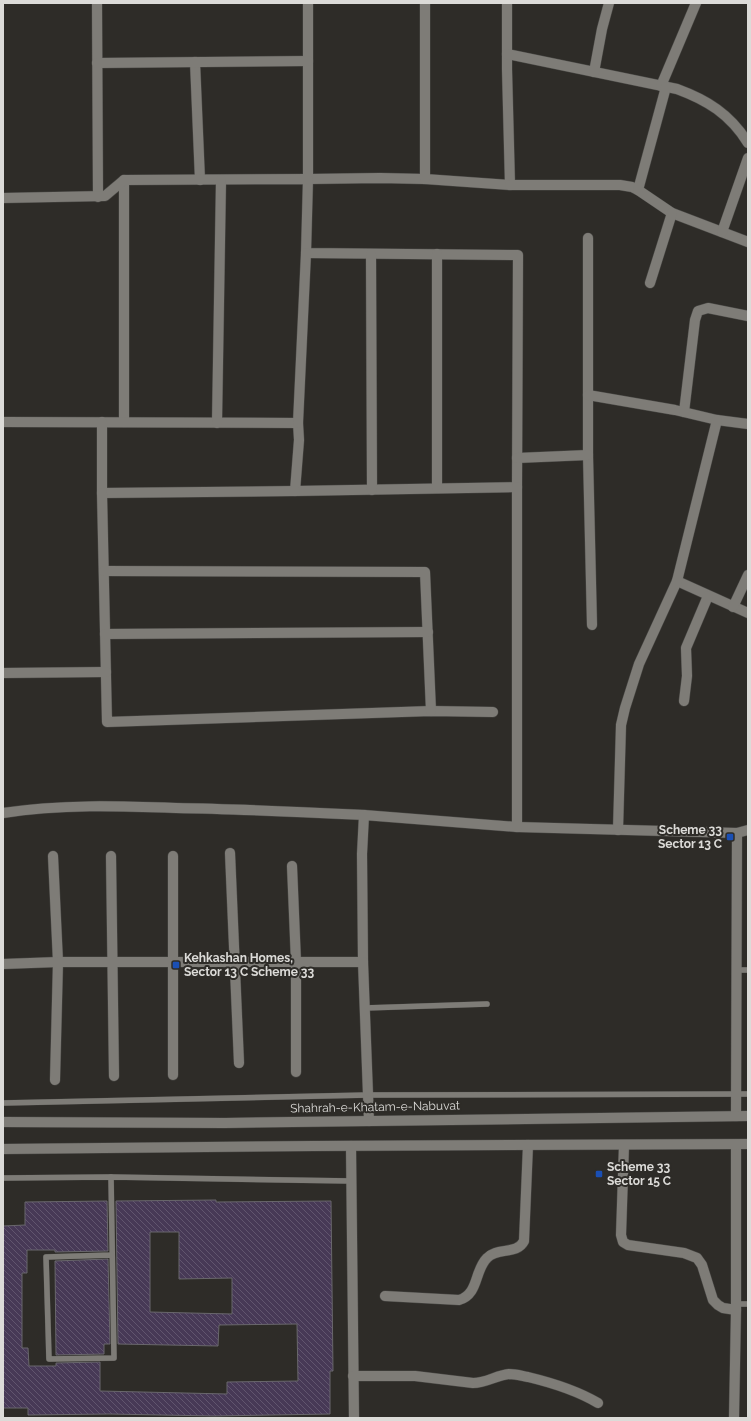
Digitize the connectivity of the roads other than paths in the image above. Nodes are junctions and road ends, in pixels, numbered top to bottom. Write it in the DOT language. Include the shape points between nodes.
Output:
graph roads {
  1 [pos="97,3"];
  2 [pos="308,3"];
  3 [pos="425,3"];
  4 [pos="508,3"];
  5 [pos="609,3"];
  6 [pos="696,3"];
  7 [pos="507,54"];
  8 [pos="308,61"];
  9 [pos="195,62"];
  10 [pos="97,63"];
  11 [pos="594,72"];
  12 [pos="664,86"];
  13 [pos="748,143"];
  14 [pos="748,158"];
  15 [pos="425,179"];
  16 [pos="124,180"];
  17 [pos="200,180"];
  18 [pos="221,180"];
  19 [pos="308,180"];
  20 [pos="510,185"];
  21 [pos="638,190"];
  22 [pos="98,197"];
  23 [pos="3,198"];
  24 [pos="672,213"];
  25 [pos="722,232"];
  26 [pos="588,238"];
  27 [pos="748,242"];
  28 [pos="306,253"];
  29 [pos="371,254"];
  30 [pos="437,254"];
  31 [pos="650,283"];
  32 [pos="748,316"];
  33 [pos="588,394"];
  34 [pos="684,412"];
  35 [pos="717,420"];
  36 [pos="3,422"];
  37 [pos="102,422"];
  38 [pos="124,422"];
  39 [pos="217,423"];
  40 [pos="298,423"];
  41 [pos="748,424"];
  42 [pos="588,455"];
  43 [pos="517,458"];
  44 [pos="517,487"];
  45 [pos="437,488"];
  46 [pos="372,490"];
  47 [pos="296,491"];
  48 [pos="102,493"];
  49 [pos="104,570"];
  50 [pos="748,575"];
  51 [pos="677,581"];
  52 [pos="708,596"];
  53 [pos="733,607"];
  54 [pos="748,613"];
  55 [pos="592,625"];
  56 [pos="428,632"];
  57 [pos="105,634"];
  58 [pos="3,672"];
  59 [pos="106,672"];
  60 [pos="684,701"];
  61 [pos="431,711"];
  62 [pos="493,712"];
  63 [pos="3,813"];
  64 [pos="364,815"];
  65 [pos="517,827"];
  66 [pos="618,830"];
  67 [pos="748,830"];
  68 [pos="737,833"];
  69 [pos="230,853"];
  70 [pos="52,856"];
  71 [pos="111,856"];
  72 [pos="173,856"];
  73 [pos="292,866"];
  74 [pos="58,962"];
  75 [pos="114,962"];
  76 [pos="172,962"];
  77 [pos="235,962"];
  78 [pos="296,962"];
  79 [pos="363,962"];
  80 [pos="3,964"];
  81 [pos="736,970"];
  82 [pos="748,970"];
  83 [pos="487,1004"];
  84 [pos="365,1008"];
  85 [pos="239,1063"];
  86 [pos="296,1072"];
  87 [pos="173,1075"];
  88 [pos="114,1076"];
  89 [pos="56,1080"];
  90 [pos="736,1094"];
  91 [pos="748,1094"];
  92 [pos="368,1095"];
  93 [pos="3,1103"];
  94 [pos="736,1116"];
  95 [pos="748,1116"];
  96 [pos="369,1121"];
  97 [pos="3,1122"];
  98 [pos="736,1144"];
  99 [pos="748,1144"];
  100 [pos="528,1145"];
  101 [pos="624,1145"];
  102 [pos="351,1146"];
  103 [pos="3,1149"];
  104 [pos="111,1177"];
  105 [pos="3,1178"];
  106 [pos="352,1181"];
  107 [pos="112,1255"];
  108 [pos="385,1296"];
  109 [pos="748,1304"];
  110 [pos="736,1307"];
  111 [pos="354,1376"];
  112 [pos="598,1403"];
  113 [pos="354,1418"];
  114 [pos="734,1418"];
  1 -- 10 [label="street"];
  2 -- 8 [label="street"];
  3 -- 15 [label="street"];
  4 -- 7 [label="street"];
  5 -- 11 [label="street"];
  6 -- 12 [label="street"];
  7 -- 11 [label="street"];
  7 -- 20 [label="street"];
  8 -- 9 [label="street"];
  8 -- 19 [label="street"];
  9 -- 10 [label="street"];
  9 -- 17 [label="street"];
  10 -- 22 [label="street"];
  11 -- 12 [label="street"];
  12 -- 13 [label="street" via="676,88 713,105"];
  12 -- 21 [label="street"];
  14 -- 25 [label="street"];
  15 -- 19 [label="street"];
  15 -- 20 [label="street"];
  16 -- 17 [label="street"];
  16 -- 22 [label="street" via="105,196"];
  16 -- 38 [label="street"];
  17 -- 18 [label="street"];
  18 -- 19 [label="street"];
  18 -- 39 [label="street"];
  19 -- 28 [label="street"];
  20 -- 21 [label="street" via="620,185"];
  21 -- 24 [label="street"];
  22 -- 23 [label="street"];
  24 -- 25 [label="street"];
  24 -- 31 [label="street"];
  25 -- 27 [label="street"];
  26 -- 33 [label="street"];
  28 -- 29 [label="street"];
  28 -- 40 [label="street"];
  29 -- 30 [label="street"];
  29 -- 46 [label="street"];
  30 -- 43 [label="street" via="518,255"];
  30 -- 45 [label="street"];
  32 -- 34 [label="street" via="708,308 698,311"];
  33 -- 34 [label="street"];
  33 -- 42 [label="street"];
  34 -- 35 [label="street"];
  35 -- 41 [label="street"];
  35 -- 51 [label="street"];
  36 -- 37 [label="street"];
  37 -- 38 [label="street"];
  37 -- 48 [label="street"];
  38 -- 39 [label="street"];
  39 -- 40 [label="street"];
  40 -- 47 [label="street"];
  42 -- 43 [label="street"];
  42 -- 55 [label="street"];
  43 -- 44 [label="street"];
  44 -- 45 [label="street"];
  44 -- 65 [label="street"];
  45 -- 46 [label="street"];
  46 -- 47 [label="street"];
  47 -- 48 [label="street"];
  48 -- 49 [label="street"];
  49 -- 56 [label="street" via="425,572"];
  49 -- 57 [label="street"];
  50 -- 53 [label="street"];
  51 -- 52 [label="street"];
  51 -- 66 [label="street" via="639,664 624,714 620,732"];
  52 -- 53 [label="street"];
  52 -- 60 [label="street" via="686,648 687,676"];
  53 -- 54 [label="street"];
  56 -- 57 [label="street"];
  56 -- 61 [label="street"];
  57 -- 59 [label="street"];
  58 -- 59 [label="street"];
  59 -- 61 [label="street" via="107,722"];
  61 -- 62 [label="street"];
  63 -- 64 [label="street" via="65,808 146,807"];
  64 -- 65 [label="street"];
  64 -- 79 [label="street"];
  65 -- 66 [label="street"];
  66 -- 68 [label="street"];
  67 -- 68 [label="street"];
  68 -- 81 [label="street"];
  69 -- 77 [label="street"];
  70 -- 74 [label="street"];
  71 -- 75 [label="street"];
  72 -- 76 [label="street"];
  73 -- 78 [label="street"];
  74 -- 75 [label="street"];
  74 -- 80 [label="street"];
  74 -- 89 [label="street"];
  75 -- 76 [label="street"];
  75 -- 88 [label="street"];
  76 -- 77 [label="street"];
  76 -- 87 [label="street"];
  77 -- 78 [label="street"];
  77 -- 85 [label="street"];
  78 -- 79 [label="street"];
  78 -- 86 [label="street"];
  79 -- 84 [label="street"];
  81 -- 82 [label="lane"];
  81 -- 90 [label="street"];
  83 -- 84 [label="lane"];
  84 -- 92 [label="street"];
  90 -- 91 [label="lane"];
  90 -- 92 [label="lane"];
  90 -- 94 [label="street"];
  92 -- 93 [label="lane"];
  92 -- 96 [label="street"];
  94 -- 95 [label="street, Shahrah-e-Khatam-e-Nabuvat"];
  94 -- 96 [label="street, Shahrah-e-Khatam-e-Nabuvat"];
  96 -- 97 [label="street, Shahrah-e-Khatam-e-Nabuvat"];
  98 -- 99 [label="street"];
  98 -- 101 [label="street"];
  98 -- 110 [label="street"];
  100 -- 101 [label="street"];
  100 -- 102 [label="street"];
  100 -- 108 [label="street" via="522,1245 519,1248 495,1252 485,1259 473,1290 464,1299"];
  101 -- 110 [label="street" via="621,1235 623,1242 628,1246 697,1258 702,1264 713,1300 723,1308"];
  102 -- 103 [label="street"];
  102 -- 106 [label="street"];
  104 -- 105 [label="lane"];
  104 -- 106 [label="lane"];
  104 -- 107 [label="lane"];
  106 -- 111 [label="street"];
  107 -- 107 [label="lane" via="114,1358 48,1359 46,1257"];
  109 -- 110 [label="lane"];
  110 -- 114 [label="street"];
  111 -- 112 [label="street" via="415,1376 480,1383 513,1374 546,1381 575,1391"];
  111 -- 113 [label="street"];
}
